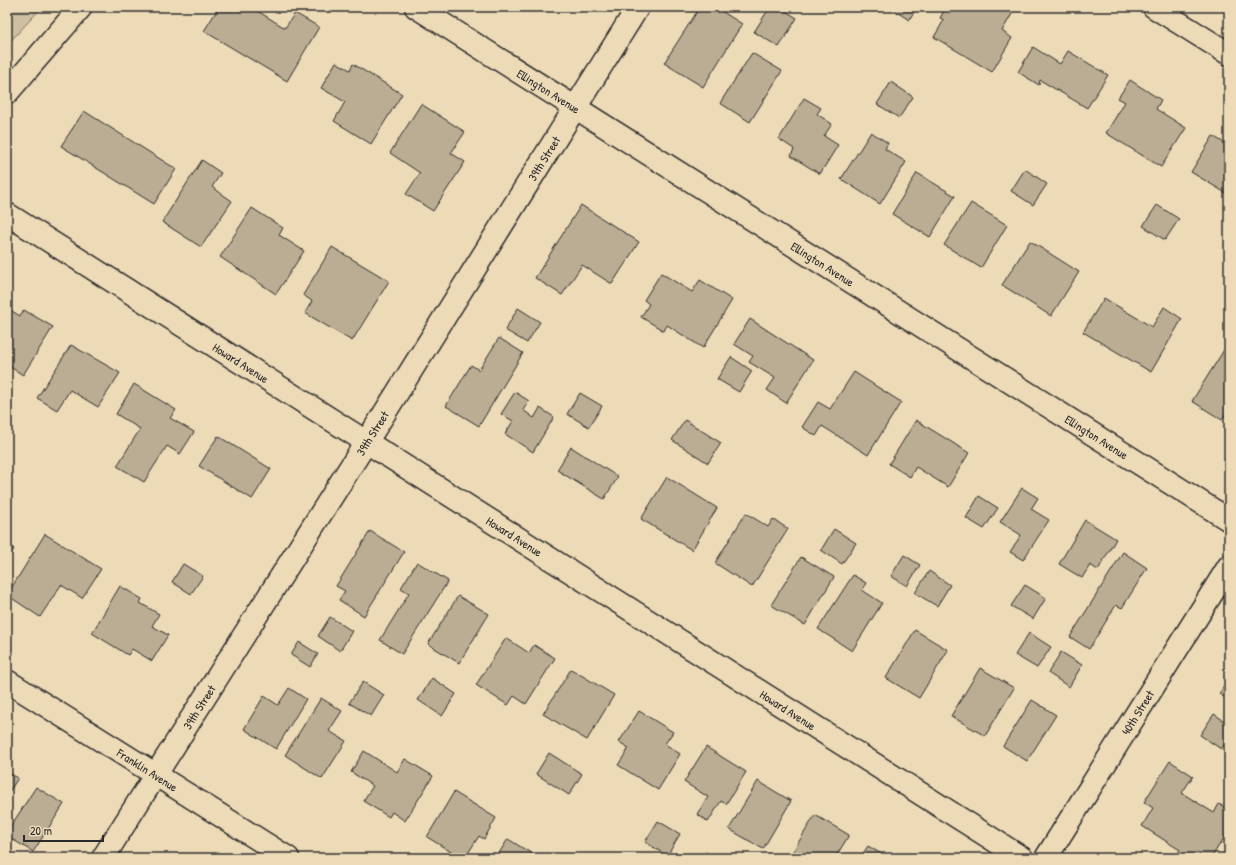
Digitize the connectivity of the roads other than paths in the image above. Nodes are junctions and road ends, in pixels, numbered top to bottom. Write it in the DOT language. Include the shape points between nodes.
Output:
graph roads {
  1 [pos="81,7"];
  2 [pos="416,7"];
  3 [pos="638,7"];
  4 [pos="1154,7"];
  5 [pos="1229,54"];
  6 [pos="7,93"];
  7 [pos="574,108"];
  8 [pos="7,214"];
  9 [pos="367,442"];
  10 [pos="1229,520"];
  11 [pos="1229,566"];
  12 [pos="7,681"];
  13 [pos="155,775"];
  14 [pos="103,858"];
  15 [pos="288,858"];
  16 [pos="1022,858"];
  17 [pos="1046,858"];
  1 -- 6 [label="street"];
  2 -- 7 [label="street, Ellington Avenue"];
  3 -- 7 [label="street, 39th Street"];
  4 -- 5 [label="street"];
  7 -- 9 [label="street, 39th Street"];
  7 -- 10 [label="street, Ellington Avenue"];
  8 -- 9 [label="street, Howard Avenue"];
  9 -- 13 [label="street, 39th Street"];
  9 -- 16 [label="street, Howard Avenue"];
  11 -- 17 [label="street, 40th Street"];
  12 -- 13 [label="street, Franklin Avenue"];
  13 -- 14 [label="street, 39th Street"];
  13 -- 15 [label="street, Franklin Avenue"];
}
